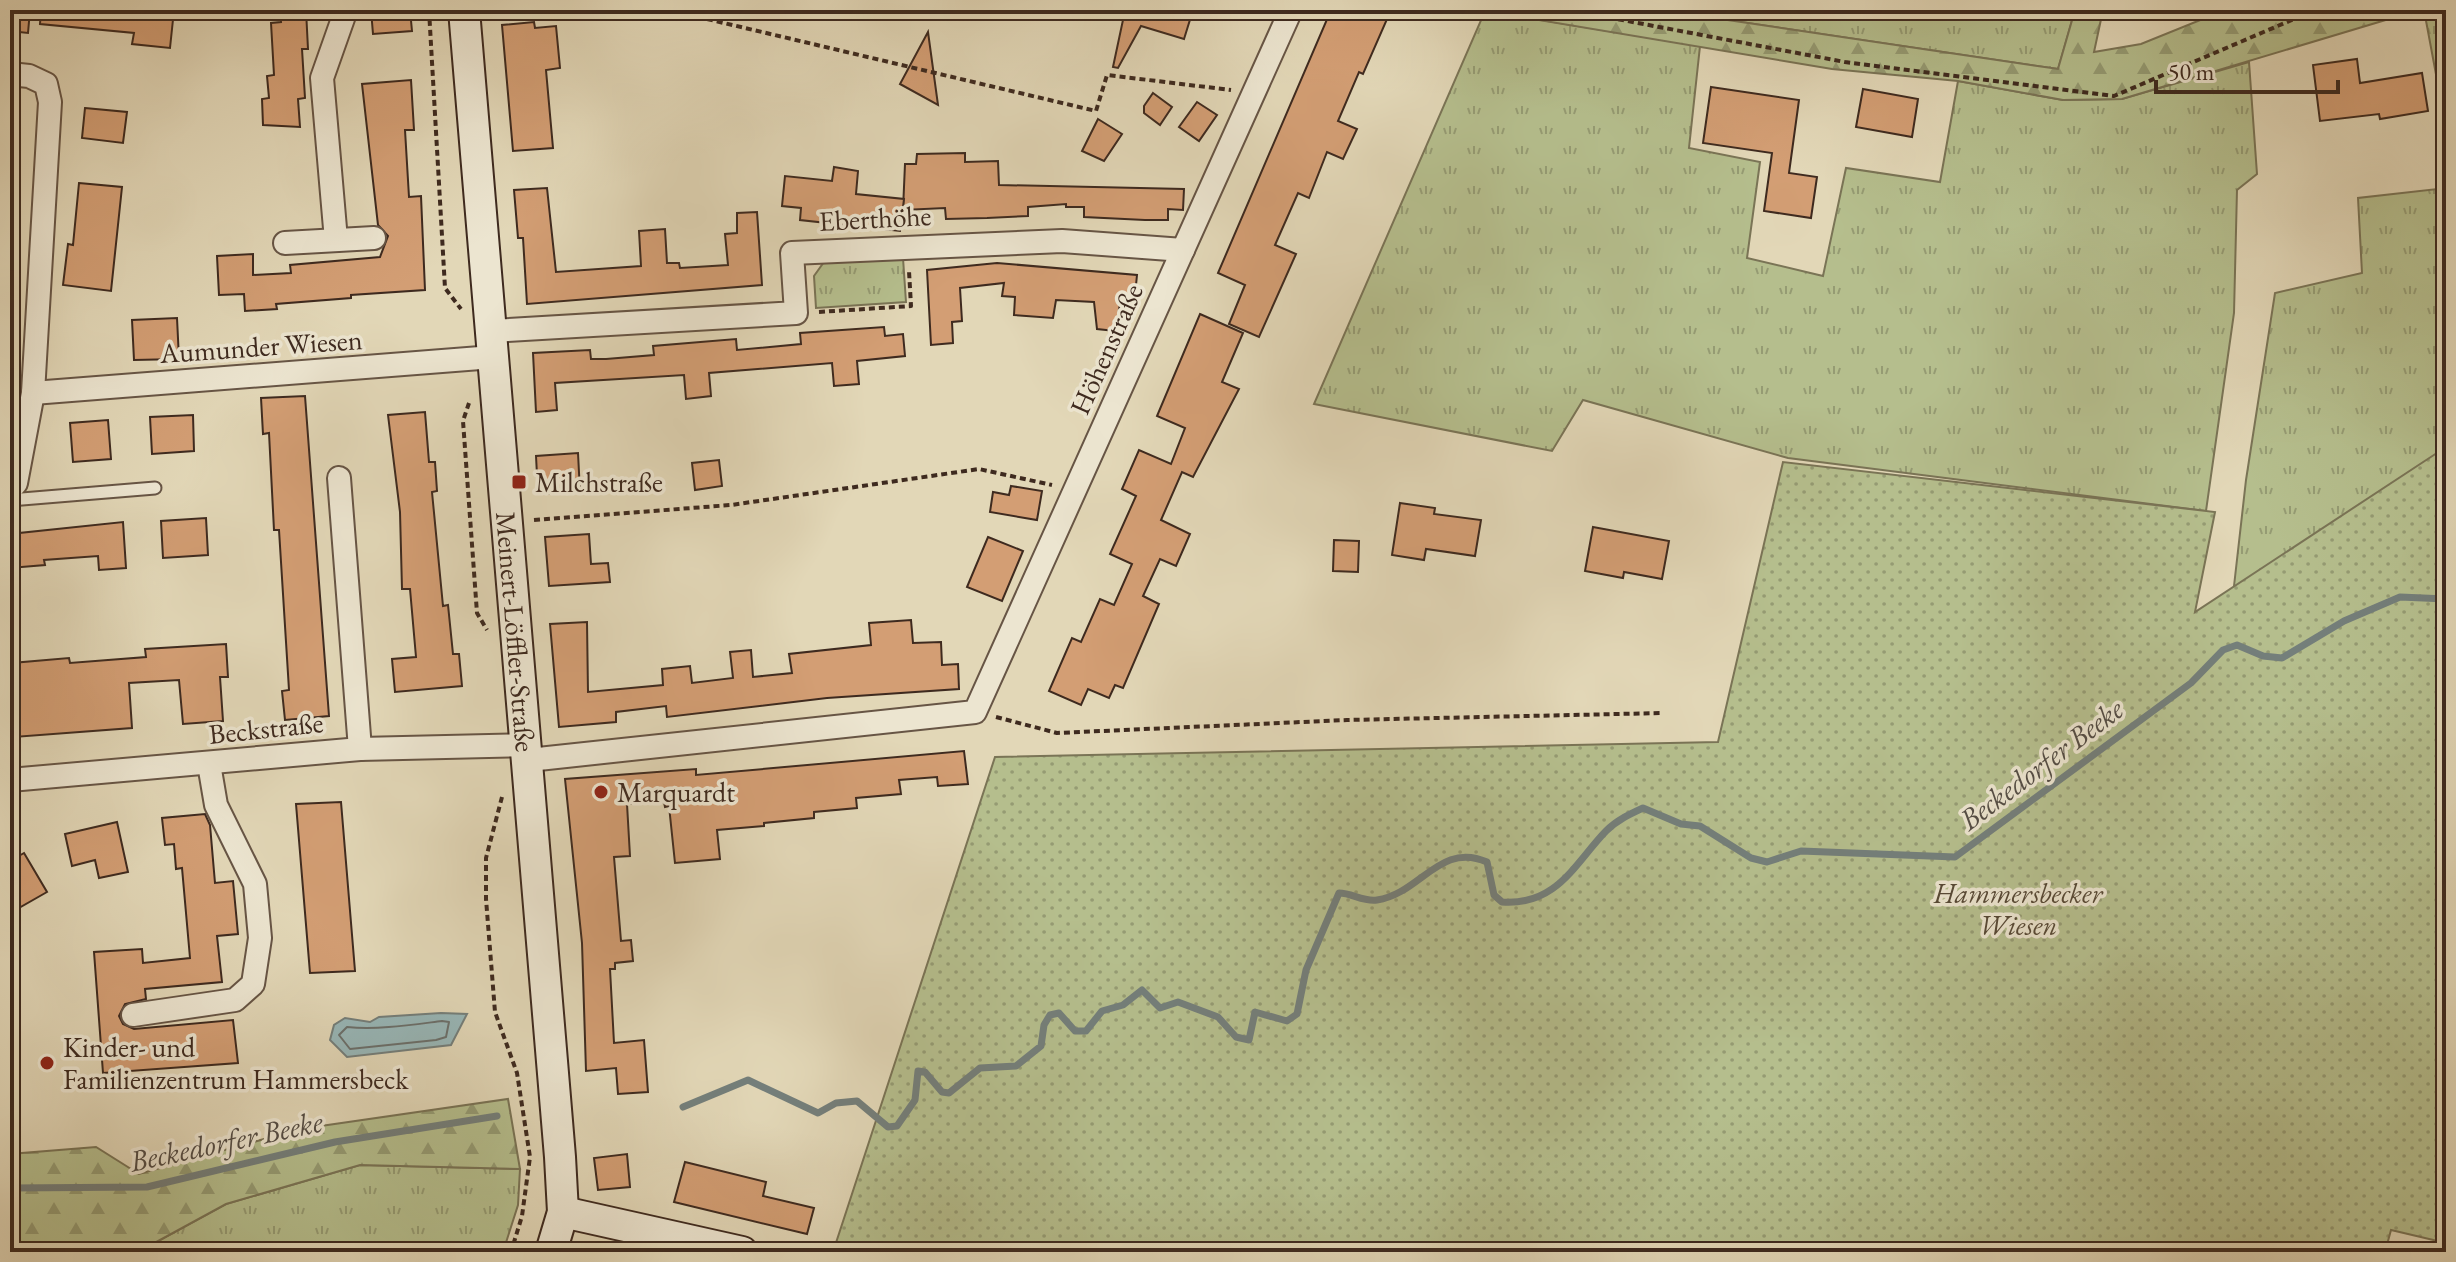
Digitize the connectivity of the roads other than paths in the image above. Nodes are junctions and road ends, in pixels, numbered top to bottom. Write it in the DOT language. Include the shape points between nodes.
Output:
graph roads {
  1 [pos="346,10"];
  2 [pos="464,10"];
  3 [pos="1291,10"];
  4 [pos="10,74"];
  5 [pos="374,238"];
  6 [pos="336,240"];
  7 [pos="285,243"];
  8 [pos="1183,250"];
  9 [pos="486,350"];
  10 [pos="33,393"];
  11 [pos="339,478"];
  12 [pos="155,488"];
  13 [pos="10,490"];
  14 [pos="10,500"];
  15 [pos="360,749"];
  16 [pos="529,753"];
  17 [pos="209,764"];
  18 [pos="10,780"];
  19 [pos="133,1015"];
  20 [pos="563,1212"];
  21 [pos="551,1252"];
  22 [pos="742,1252"];
  1 -- 6 [label="street" via="322,78"];
  2 -- 9 [label="street, Meinert-Löffler-Straße"];
  3 -- 8 [label="street, Höhenstraße"];
  4 -- 10 [label="street" via="46,84 50,102"];
  5 -- 6 [label="street"];
  6 -- 7 [label="street"];
  8 -- 9 [label="street, Eberthöhe" via="1062,241 792,253 796,313"];
  8 -- 16 [label="street, Höhenstraße" via="975,712"];
  9 -- 10 [label="street, Aumunder Wiesen"];
  9 -- 16 [label="street, Meinert-Löffler-Straße"];
  10 -- 13 [label="street" via="16,483"];
  11 -- 15 [label="street"];
  12 -- 14 [label="lane"];
  15 -- 16 [label="street, Beckstraße"];
  15 -- 17 [label="street, Beckstraße"];
  16 -- 20 [label="street, Meinert-Löffler-Straße"];
  17 -- 18 [label="street, Beckstraße"];
  17 -- 19 [label="street" via="216,805 255,884 260,938 253,984 235,1000"];
  20 -- 21 [label="street, Meinert-Löffler-Straße"];
  20 -- 22 [label="street"];
}
